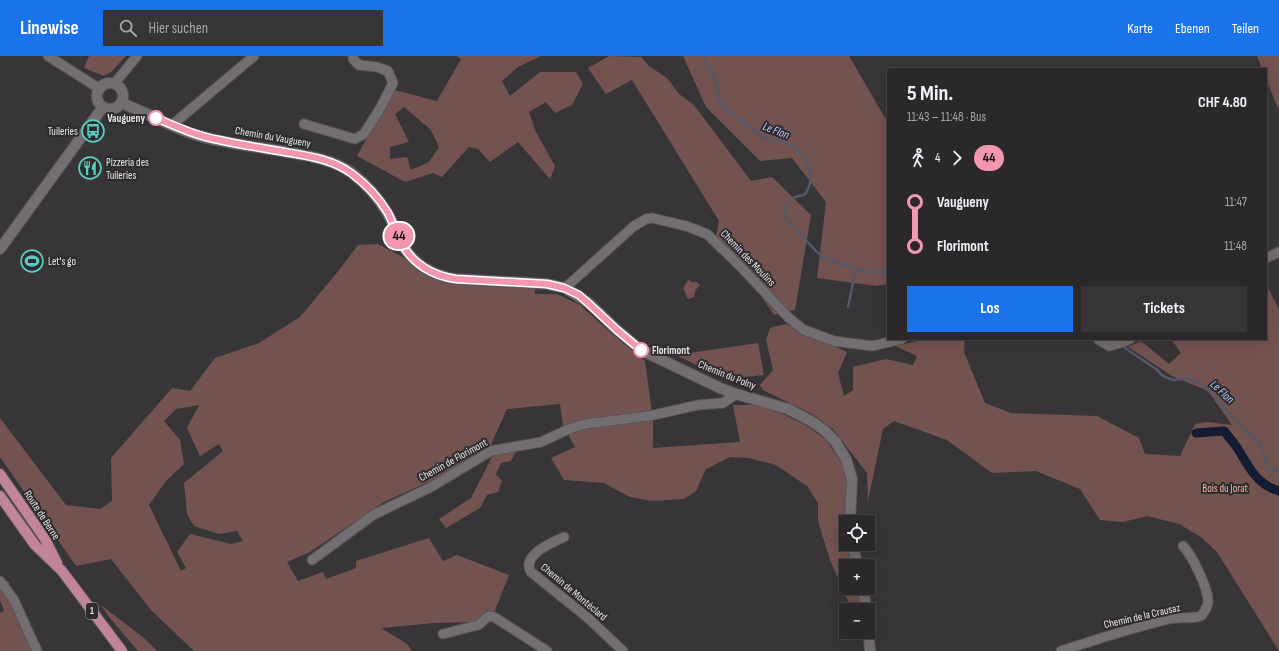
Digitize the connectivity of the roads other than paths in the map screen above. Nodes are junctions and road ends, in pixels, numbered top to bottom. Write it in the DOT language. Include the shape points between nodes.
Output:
graph roads {
  1 [pos="48,56"];
  2 [pos="137,56"];
  3 [pos="254,56"];
  4 [pos="353,56"];
  5 [pos="114,84"];
  6 [pos="100,89"];
  7 [pos="121,104"];
  8 [pos="103,107"];
  9 [pos="304,124"];
  10 [pos="172,125"];
  11 [pos="0,249"];
  12 [pos="1279,252"];
  13 [pos="1267,258"];
  14 [pos="564,288"];
  15 [pos="898,340"];
  16 [pos="1100,340"];
  17 [pos="1127,341"];
  18 [pos="736,394"];
  19 [pos="0,474"];
  20 [pos="0,496"];
  21 [pos="850,515"];
  22 [pos="564,537"];
  23 [pos="1183,546"];
  24 [pos="312,560"];
  25 [pos="62,571"];
  26 [pos="0,581"];
  27 [pos="443,634"];
  28 [pos="869,639"];
  29 [pos="37,651"];
  30 [pos="122,651"];
  31 [pos="547,651"];
  32 [pos="623,651"];
  33 [pos="870,651"];
  34 [pos="1061,651"];
  1 -- 6 [label="street"];
  2 -- 5 [label="street"];
  3 -- 10 [label="street"];
  4 -- 9 [label="street" via="359,65 388,71 392,83 364,134 355,139"];
  5 -- 6 [label="street" via="106,84"];
  5 -- 7 [label="street" via="122,92"];
  6 -- 8 [label="street" via="98,96"];
  7 -- 8 [label="street" via="115,108"];
  7 -- 10 [label="street, Chemin du Vaugueny"];
  8 -- 11 [label="street"];
  10 -- 14 [label="street, Chemin du Vaugueny" via="193,134 218,140 315,157 345,169 362,181 382,204 412,258 434,274 456,279 547,284"];
  12 -- 13 [label="street"];
  14 -- 15 [label="street, Chemin des Moulins" via="634,226 646,219 658,219 695,228 707,234 789,318 804,330 834,341 872,346"];
  14 -- 18 [label="street, Chemin du Polny" via="579,295 641,350"];
  16 -- 17 [label="street" via="1109,346"];
  18 -- 21 [label="street, Chemin du Polny" via="788,409 824,430 846,459 851,475"];
  18 -- 24 [label="street, Chemin de Florimont" via="723,403 585,424 541,442 491,451 431,487 373,515"];
  19 -- 25 [label="main road, Route de Berne / 1" via="45,540"];
  20 -- 25 [label="main road, Route de Berne / 1" via="35,545"];
  22 -- 32 [label="street, Chemin de Montéclard" via="539,550 530,562 531,572 588,618"];
  23 -- 34 [label="street, Chemin de la Crausaz" via="1190,555 1206,592 1208,601 1203,614 1196,618 1175,618 1132,629"];
  25 -- 30 [label="main road, Route de Berne / 1"];
  26 -- 29 [label="street" via="14,600"];
  27 -- 31 [label="street" via="478,625 489,616"];
  28 -- 33 [label="street"];
}
